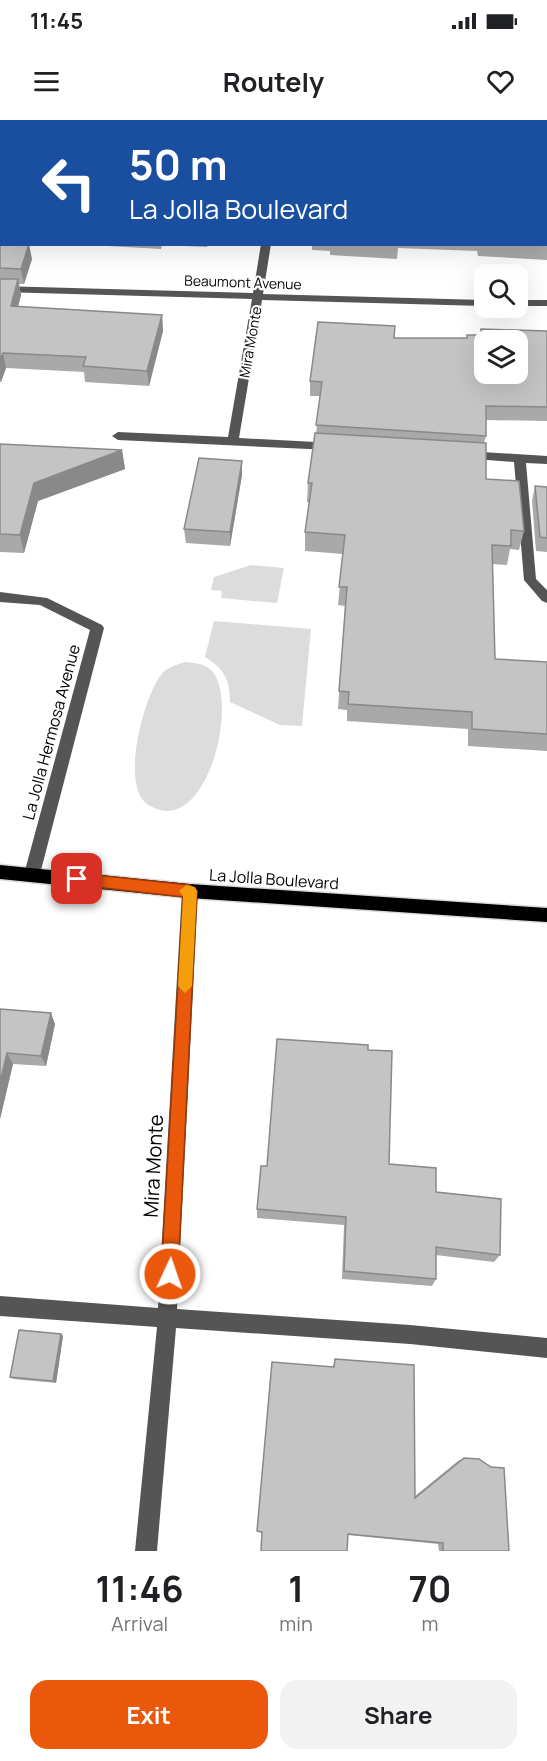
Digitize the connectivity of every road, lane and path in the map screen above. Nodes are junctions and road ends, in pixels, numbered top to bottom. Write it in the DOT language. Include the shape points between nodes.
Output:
graph roads {
  1 [pos="266,246"];
  2 [pos="0,289"];
  3 [pos="257,297"];
  4 [pos="474,303"];
  5 [pos="528,303"];
  6 [pos="547,303"];
  7 [pos="118,436"];
  8 [pos="233,440"];
  9 [pos="341,447"];
  10 [pos="449,454"];
  11 [pos="520,459"];
  12 [pos="547,460"];
  13 [pos="0,597"];
  14 [pos="547,598"];
  15 [pos="0,872"];
  16 [pos="32,874"];
  17 [pos="190,891"];
  18 [pos="547,915"];
  19 [pos="0,1306"];
  20 [pos="167,1320"];
  21 [pos="547,1348"];
  22 [pos="146,1551"];
  1 -- 3 [label="street, Mira Monte"];
  2 -- 3 [label="street, Beaumont Avenue"];
  3 -- 4 [label="street, Beaumont Avenue"];
  3 -- 8 [label="street, Mira Monte"];
  5 -- 6 [label="street"];
  7 -- 8 [label="street"];
  8 -- 9 [label="street"];
  10 -- 11 [label="street"];
  11 -- 12 [label="street"];
  11 -- 14 [label="street" via="530,580"];
  13 -- 16 [label="street, La Jolla Hermosa Avenue" via="42,601 97,628"];
  15 -- 16 [label="main road, La Jolla Boulevard"];
  16 -- 17 [label="main road, La Jolla Boulevard"];
  17 -- 18 [label="main road, La Jolla Boulevard"];
  17 -- 20 [label="street, Mira Monte"];
  19 -- 20 [label="street"];
  20 -- 21 [label="street" via="436,1335"];
  20 -- 22 [label="street, Mira Monte"];
}
